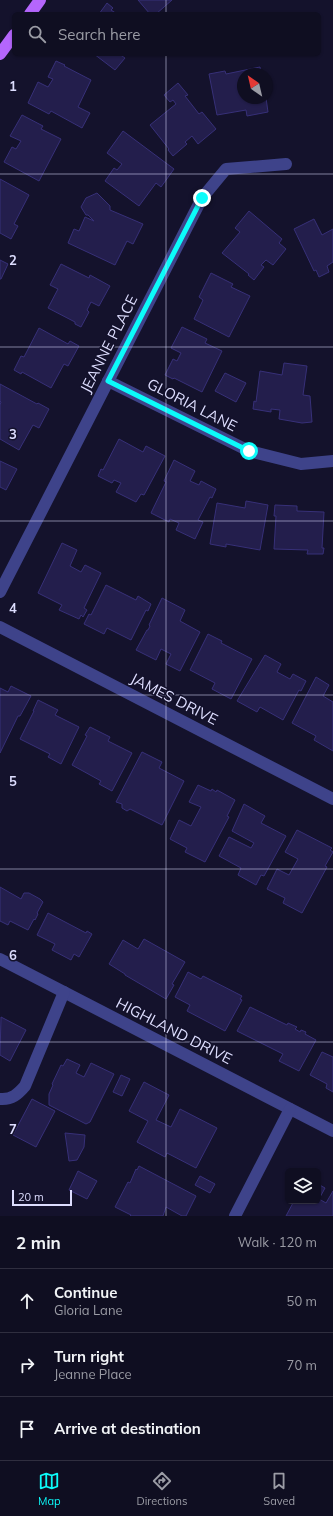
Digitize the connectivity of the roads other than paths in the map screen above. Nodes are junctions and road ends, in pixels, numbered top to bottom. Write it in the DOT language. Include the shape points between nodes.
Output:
graph roads {
  1 [pos="40,0"];
  2 [pos="31,12"];
  3 [pos="12,38"];
  4 [pos="0,54"];
  5 [pos="286,164"];
  6 [pos="108,381"];
  7 [pos="333,461"];
  8 [pos="0,592"];
  9 [pos="0,627"];
  10 [pos="333,799"];
  11 [pos="0,959"];
  12 [pos="64,992"];
  13 [pos="0,1099"];
  14 [pos="290,1109"];
  15 [pos="333,1131"];
  16 [pos="236,1216"];
  1 -- 2 [label="main road"];
  3 -- 4 [label="main road"];
  5 -- 6 [label="street, JEANNE PLACE" via="226,169 202,198"];
  6 -- 7 [label="street, GLORIA LANE" via="249,451 301,464"];
  6 -- 8 [label="street, JEANNE PLACE"];
  9 -- 10 [label="street, JAMES DRIVE"];
  11 -- 12 [label="street, HIGHLAND DRIVE"];
  12 -- 13 [label="street" via="25,1086 16,1095"];
  12 -- 14 [label="street, HIGHLAND DRIVE"];
  14 -- 15 [label="street, HIGHLAND DRIVE"];
  14 -- 16 [label="street"];
}
